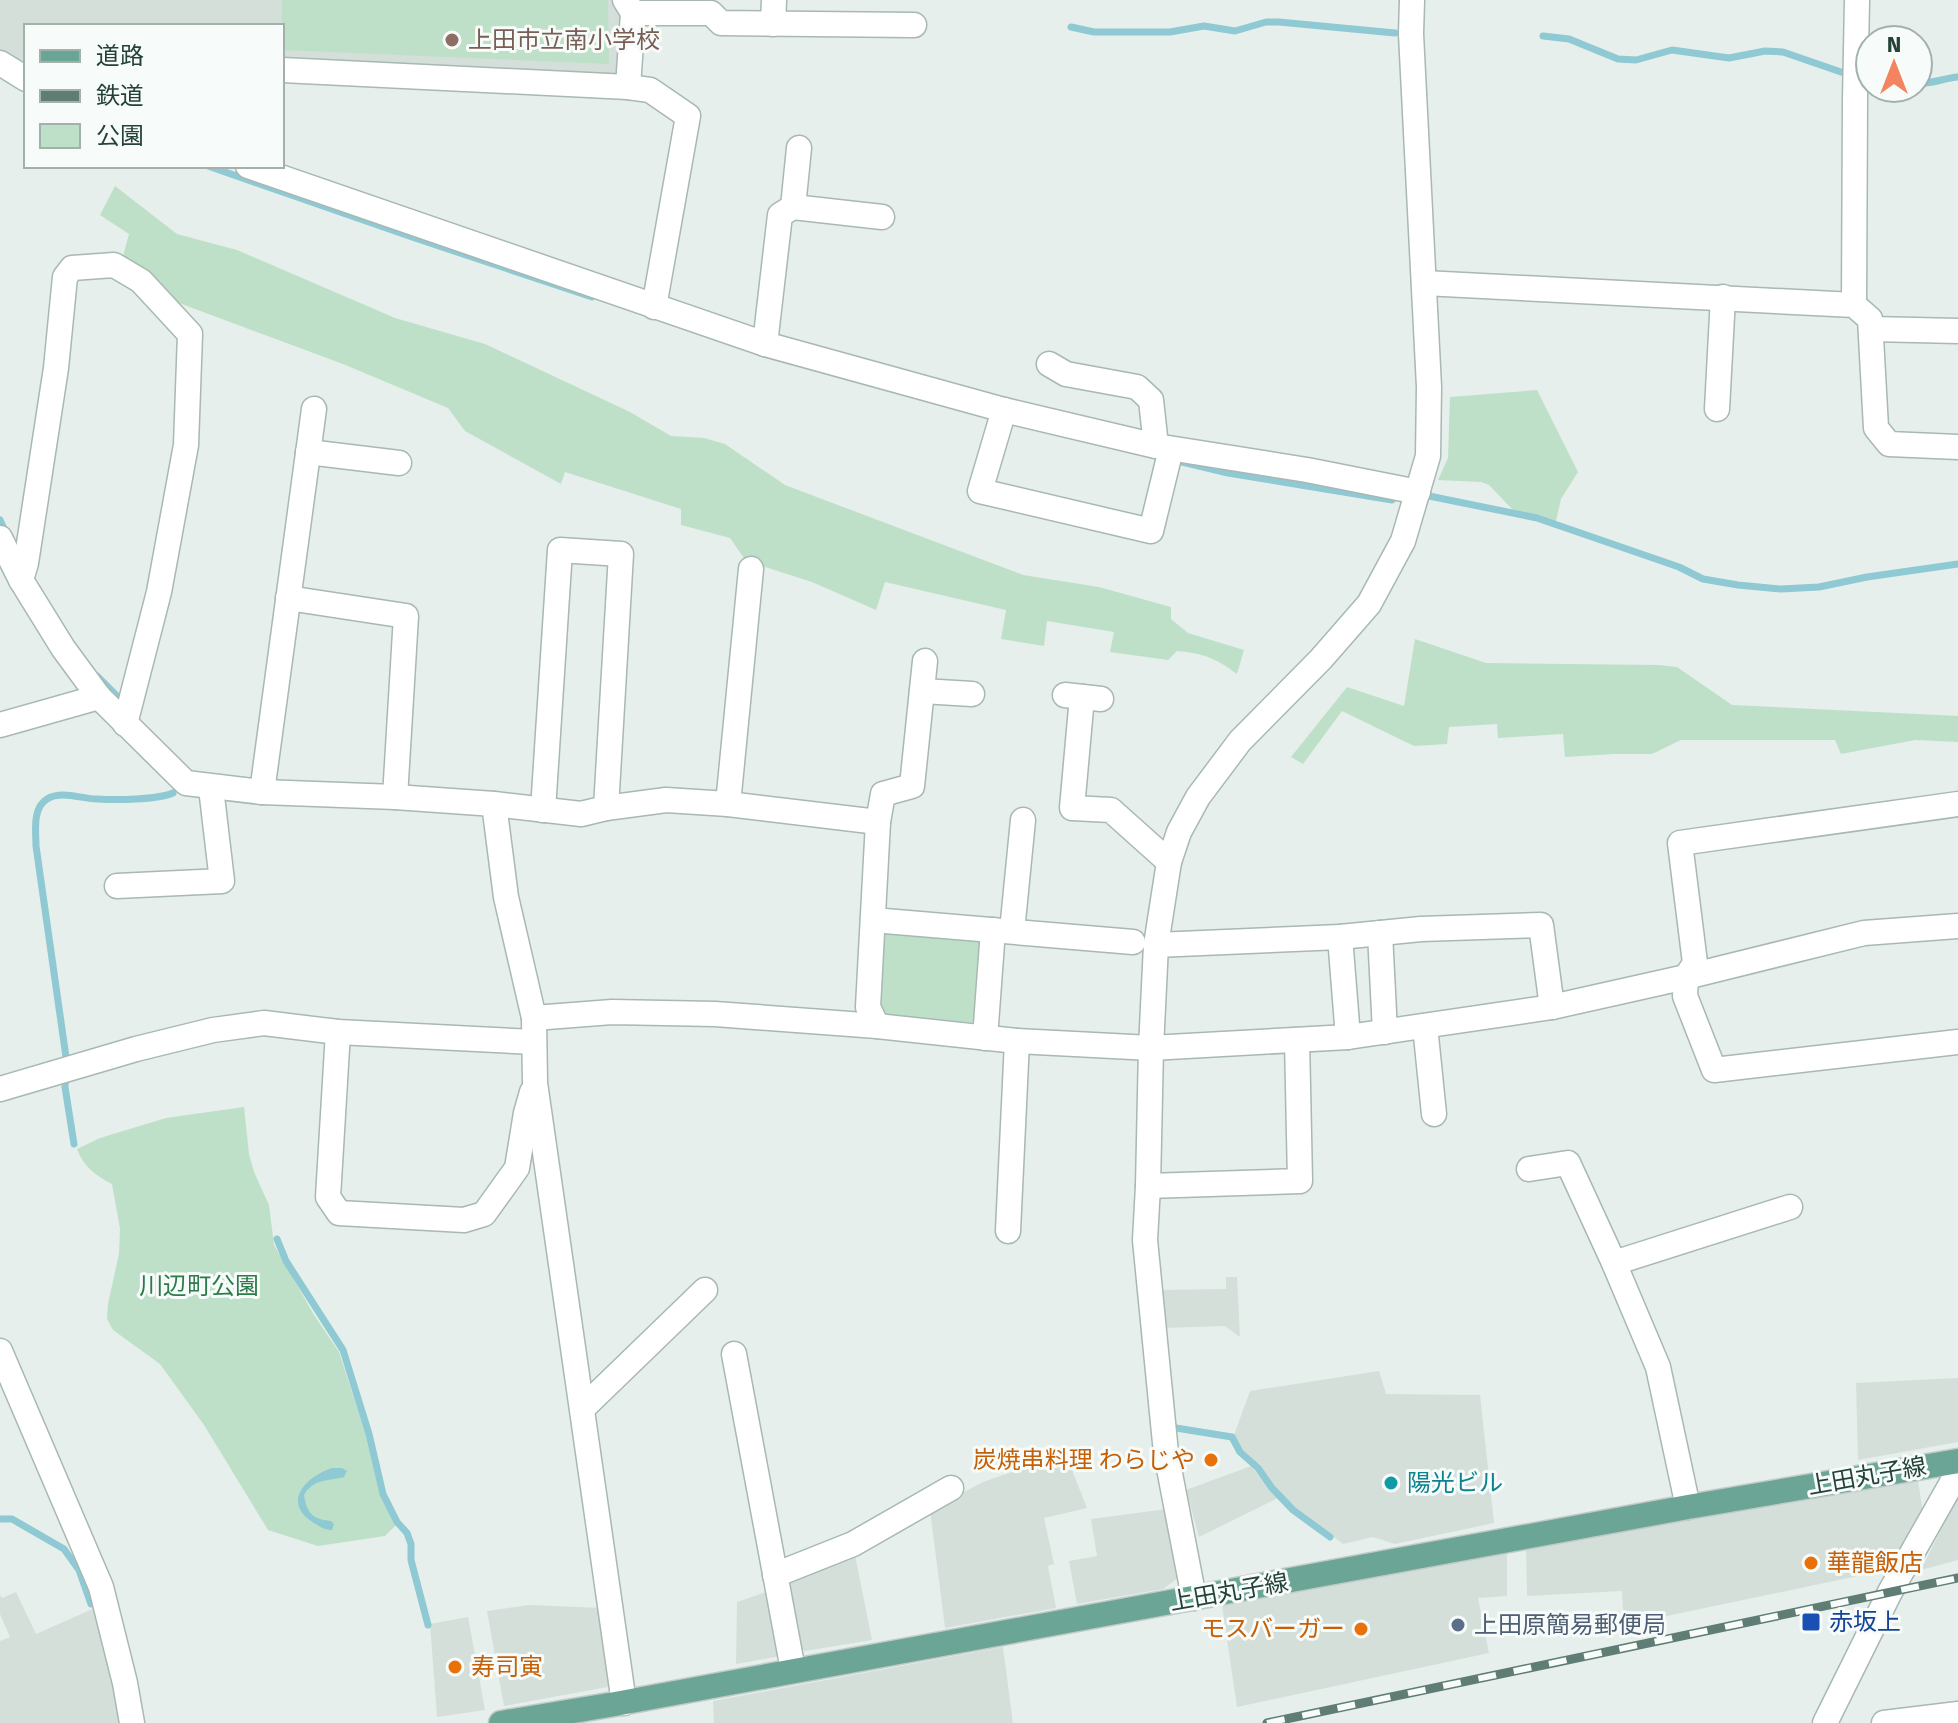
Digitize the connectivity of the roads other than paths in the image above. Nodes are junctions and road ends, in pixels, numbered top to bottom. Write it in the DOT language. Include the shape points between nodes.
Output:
graph roads {
  1 [pos="1412,0"];
  2 [pos="1857,0"];
  3 [pos="629,6"];
  4 [pos="773,12"];
  5 [pos="914,25"];
  6 [pos="0,63"];
  7 [pos="284,70"];
  8 [pos="24,78"];
  9 [pos="628,87"];
  10 [pos="799,148"];
  11 [pos="254,168"];
  12 [pos="793,207"];
  13 [pos="882,217"];
  14 [pos="1424,283"];
  15 [pos="1723,297"];
  16 [pos="1854,305"];
  17 [pos="654,307"];
  18 [pos="1871,329"];
  19 [pos="1958,331"];
  20 [pos="765,344"];
  21 [pos="1049,364"];
  22 [pos="314,409"];
  23 [pos="1717,409"];
  24 [pos="1004,410"];
  25 [pos="1958,447"];
  26 [pos="1163,448"];
  27 [pos="308,452"];
  28 [pos="399,463"];
  29 [pos="1418,492"];
  30 [pos="0,538"];
  31 [pos="751,569"];
  32 [pos="21,580"];
  33 [pos="288,598"];
  34 [pos="925,661"];
  35 [pos="922,691"];
  36 [pos="972,694"];
  37 [pos="99,697"];
  38 [pos="1083,697"];
  39 [pos="125,724"];
  40 [pos="0,725"];
  41 [pos="211,788"];
  42 [pos="262,792"];
  43 [pos="395,797"];
  44 [pos="494,804"];
  45 [pos="728,804"];
  46 [pos="1958,804"];
  47 [pos="606,808"];
  48 [pos="543,810"];
  49 [pos="1023,820"];
  50 [pos="878,822"];
  51 [pos="1169,862"];
  52 [pos="117,886"];
  53 [pos="873,920"];
  54 [pos="1958,926"];
  55 [pos="1002,931"];
  56 [pos="1380,933"];
  57 [pos="1340,937"];
  58 [pos="1145,944"];
  59 [pos="1686,977"];
  60 [pos="1552,1007"];
  61 [pos="877,1026"];
  62 [pos="1425,1026"];
  63 [pos="534,1030"];
  64 [pos="338,1032"];
  65 [pos="1385,1032"];
  66 [pos="1348,1037"];
  67 [pos="985,1038"];
  68 [pos="1297,1040"];
  69 [pos="1017,1041"];
  70 [pos="1958,1042"];
  71 [pos="1151,1048"];
  72 [pos="535,1083"];
  73 [pos="0,1089"];
  74 [pos="1434,1114"];
  75 [pos="1529,1169"];
  76 [pos="1148,1186"];
  77 [pos="1790,1207"];
  78 [pos="1008,1231"];
  79 [pos="1614,1263"];
  80 [pos="705,1290"];
  81 [pos="0,1351"];
  82 [pos="734,1354"];
  83 [pos="583,1408"];
  84 [pos="1958,1461"];
  85 [pos="1958,1472"];
  86 [pos="951,1488"];
  87 [pos="1688,1507"];
  88 [pos="775,1575"];
  89 [pos="1194,1598"];
  90 [pos="793,1670"];
  91 [pos="624,1703"];
  92 [pos="1958,1714"];
  93 [pos="132,1723"];
  94 [pos="501,1723"];
  95 [pos="1825,1723"];
  96 [pos="1884,1723"];
  1 -- 14 [label="street"];
  2 -- 16 [label="street"];
  3 -- 4 [label="street" via="711,13 721,23"];
  3 -- 9 [label="street"];
  4 -- 5 [label="street"];
  6 -- 8 [label="street"];
  7 -- 9 [label="street"];
  9 -- 17 [label="street" via="650,90 688,116"];
  10 -- 12 [label="street"];
  11 -- 17 [label="street"];
  12 -- 13 [label="street"];
  12 -- 20 [label="street" via="780,215"];
  14 -- 15 [label="street"];
  14 -- 29 [label="street" via="1428,456"];
  15 -- 16 [label="street"];
  15 -- 23 [label="street"];
  16 -- 18 [label="street" via="1870,319"];
  17 -- 20 [label="street"];
  18 -- 19 [label="street"];
  18 -- 25 [label="street" via="1876,428 1889,444"];
  20 -- 24 [label="street"];
  21 -- 26 [label="street" via="1066,374 1137,387 1151,400"];
  22 -- 27 [label="street"];
  24 -- 26 [label="street"];
  24 -- 26 [label="street" via="980,491 1151,531"];
  26 -- 29 [label="street"];
  27 -- 28 [label="street"];
  27 -- 33 [label="street"];
  29 -- 51 [label="street" via="1403,541 1369,604 1240,741 1198,797"];
  30 -- 32 [label="street"];
  31 -- 45 [label="street"];
  32 -- 37 [label="street"];
  32 -- 39 [label="street" via="56,368 65,277 72,268 114,265 141,281 190,334 186,445 159,592"];
  33 -- 42 [label="street"];
  33 -- 43 [label="street" via="406,616"];
  34 -- 35 [label="street"];
  35 -- 36 [label="street"];
  35 -- 50 [label="street" via="912,786 883,794"];
  37 -- 39 [label="street"];
  37 -- 40 [label="street"];
  38 -- 51 [label="street" via="1072,808 1111,810"];
  39 -- 41 [label="street" via="186,783"];
  41 -- 42 [label="street"];
  41 -- 52 [label="street" via="222,881"];
  42 -- 43 [label="street"];
  43 -- 44 [label="street"];
  44 -- 48 [label="street"];
  44 -- 63 [label="street" via="506,897"];
  45 -- 47 [label="street" via="666,800"];
  45 -- 50 [label="street"];
  46 -- 59 [label="street" via="1680,843 1695,963"];
  47 -- 48 [label="street" via="581,814"];
  47 -- 48 [label="street" via="621,554 560,550"];
  49 -- 55 [label="street"];
  50 -- 53 [label="street"];
  51 -- 58 [label="street"];
  53 -- 55 [label="street"];
  53 -- 61 [label="street" via="868,1007"];
  54 -- 59 [label="street" via="1864,933"];
  55 -- 58 [label="street"];
  55 -- 67 [label="street"];
  56 -- 57 [label="street"];
  56 -- 60 [label="street" via="1541,925"];
  56 -- 65 [label="street"];
  57 -- 58 [label="street"];
  57 -- 66 [label="street"];
  58 -- 71 [label="street"];
  59 -- 60 [label="street"];
  59 -- 70 [label="street" via="1685,996 1714,1070"];
  60 -- 62 [label="street"];
  61 -- 63 [label="street" via="612,1012"];
  61 -- 67 [label="street"];
  62 -- 65 [label="street"];
  62 -- 74 [label="street"];
  63 -- 64 [label="street"];
  63 -- 72 [label="street"];
  64 -- 72 [label="street" via="328,1197 339,1213 464,1220 484,1214 517,1168"];
  64 -- 73 [label="street" via="264,1023 213,1030"];
  65 -- 66 [label="street"];
  66 -- 68 [label="street"];
  67 -- 69 [label="street"];
  68 -- 71 [label="street"];
  68 -- 76 [label="street" via="1300,1181"];
  69 -- 71 [label="street"];
  69 -- 78 [label="street"];
  71 -- 76 [label="street"];
  72 -- 83 [label="street"];
  75 -- 79 [label="street" via="1568,1163"];
  76 -- 89 [label="street" via="1145,1240 1166,1453"];
  77 -- 79 [label="street"];
  79 -- 87 [label="street" via="1658,1367"];
  80 -- 83 [label="street"];
  81 -- 93 [label="street" via="101,1587"];
  82 -- 88 [label="street"];
  83 -- 91 [label="street"];
  84 -- 87 [label="main road, 上田丸子線"];
  85 -- 95 [label="street"];
  86 -- 88 [label="street" via="853,1544"];
  87 -- 89 [label="main road, 上田丸子線"];
  88 -- 90 [label="street"];
  89 -- 90 [label="main road, 上田丸子線"];
  90 -- 91 [label="main road, 上田丸子線"];
  91 -- 94 [label="main road, 上田丸子線"];
  92 -- 96 [label="street"];
}
